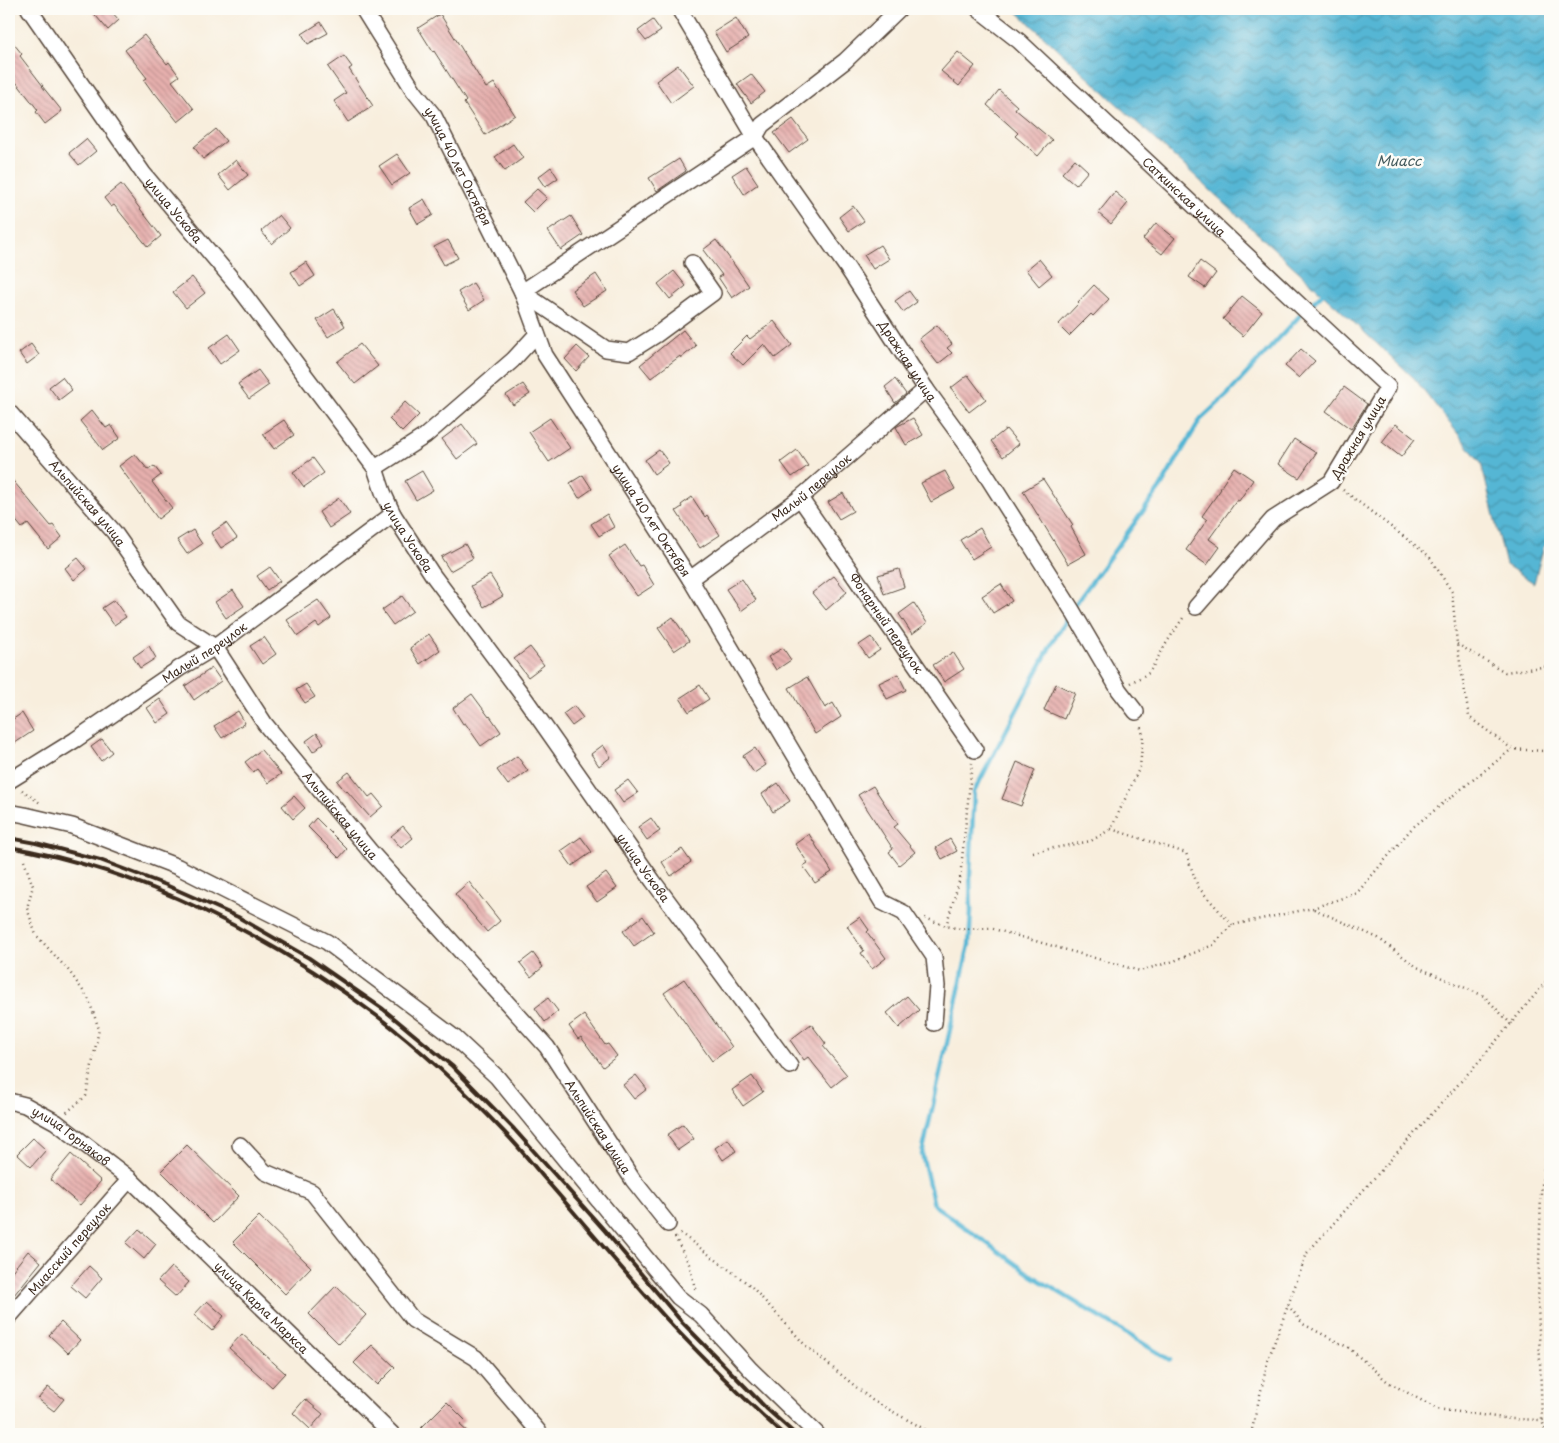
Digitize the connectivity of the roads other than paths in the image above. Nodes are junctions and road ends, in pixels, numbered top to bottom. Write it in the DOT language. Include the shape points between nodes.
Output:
graph roads {
  1 [pos="29,9"];
  2 [pos="363,9"];
  3 [pos="679,9"];
  4 [pos="899,9"];
  5 [pos="978,9"];
  6 [pos="755,137"];
  7 [pos="692,263"];
  8 [pos="522,292"];
  9 [pos="537,334"];
  10 [pos="1388,387"];
  11 [pos="926,389"];
  12 [pos="9,412"];
  13 [pos="375,468"];
  14 [pos="800,498"];
  15 [pos="393,514"];
  16 [pos="690,579"];
  17 [pos="1196,607"];
  18 [pos="215,647"];
  19 [pos="1136,712"];
  20 [pos="975,750"];
  21 [pos="9,781"];
  22 [pos="9,812"];
  23 [pos="934,1023"];
  24 [pos="790,1066"];
  25 [pos="9,1100"];
  26 [pos="240,1145"];
  27 [pos="130,1179"];
  28 [pos="668,1224"];
  29 [pos="9,1317"];
  30 [pos="392,1434"];
  31 [pos="537,1434"];
  32 [pos="817,1434"];
  1 -- 13 [label="street, улица Ускова" via="143,173 236,285"];
  2 -- 8 [label="street, улица 40 лет Октября" via="414,91 434,116"];
  3 -- 6 [label="street, Дражная улица"];
  4 -- 6 [label="street" via="845,61 762,125"];
  5 -- 10 [label="street, Саткинская улица" via="1019,41"];
  6 -- 8 [label="street"];
  6 -- 11 [label="street, Дражная улица" via="848,269"];
  7 -- 8 [label="street" via="713,293 629,352 606,349"];
  8 -- 9 [label="street, улица 40 лет Октября"];
  9 -- 13 [label="street" via="513,360 425,436"];
  9 -- 16 [label="street, улица 40 лет Октября" via="545,355"];
  10 -- 17 [label="street, Дражная улица" via="1332,482 1273,519"];
  11 -- 14 [label="street, Малый переулок"];
  11 -- 19 [label="street, Дражная улица" via="974,456 1119,690"];
  12 -- 18 [label="street, Альпийская улица" via="114,532 178,623"];
  13 -- 15 [label="street, улица Ускова"];
  14 -- 16 [label="street, Малый переулок"];
  14 -- 20 [label="street, Фонарный переулок"];
  15 -- 18 [label="street, Малый переулок"];
  15 -- 24 [label="street, улица Ускова" via="432,574 526,700 652,881"];
  16 -- 23 [label="street, улица 40 лет Октября" via="882,902 904,913 934,957 937,986"];
  18 -- 21 [label="street, Малый переулок"];
  18 -- 28 [label="street, Альпийская улица" via="265,724 297,764 370,851 547,1047 633,1180"];
  22 -- 32 [label="street" via="72,826 178,867 327,942 455,1038 498,1077 678,1297 701,1315 751,1370"];
  25 -- 27 [label="street, улица Горняков" via="56,1122"];
  26 -- 31 [label="street" via="265,1172 312,1192 413,1320 476,1358 539,1432"];
  27 -- 29 [label="street, Миасский переулок"];
  27 -- 30 [label="street, улица Карла Маркса"];
}
